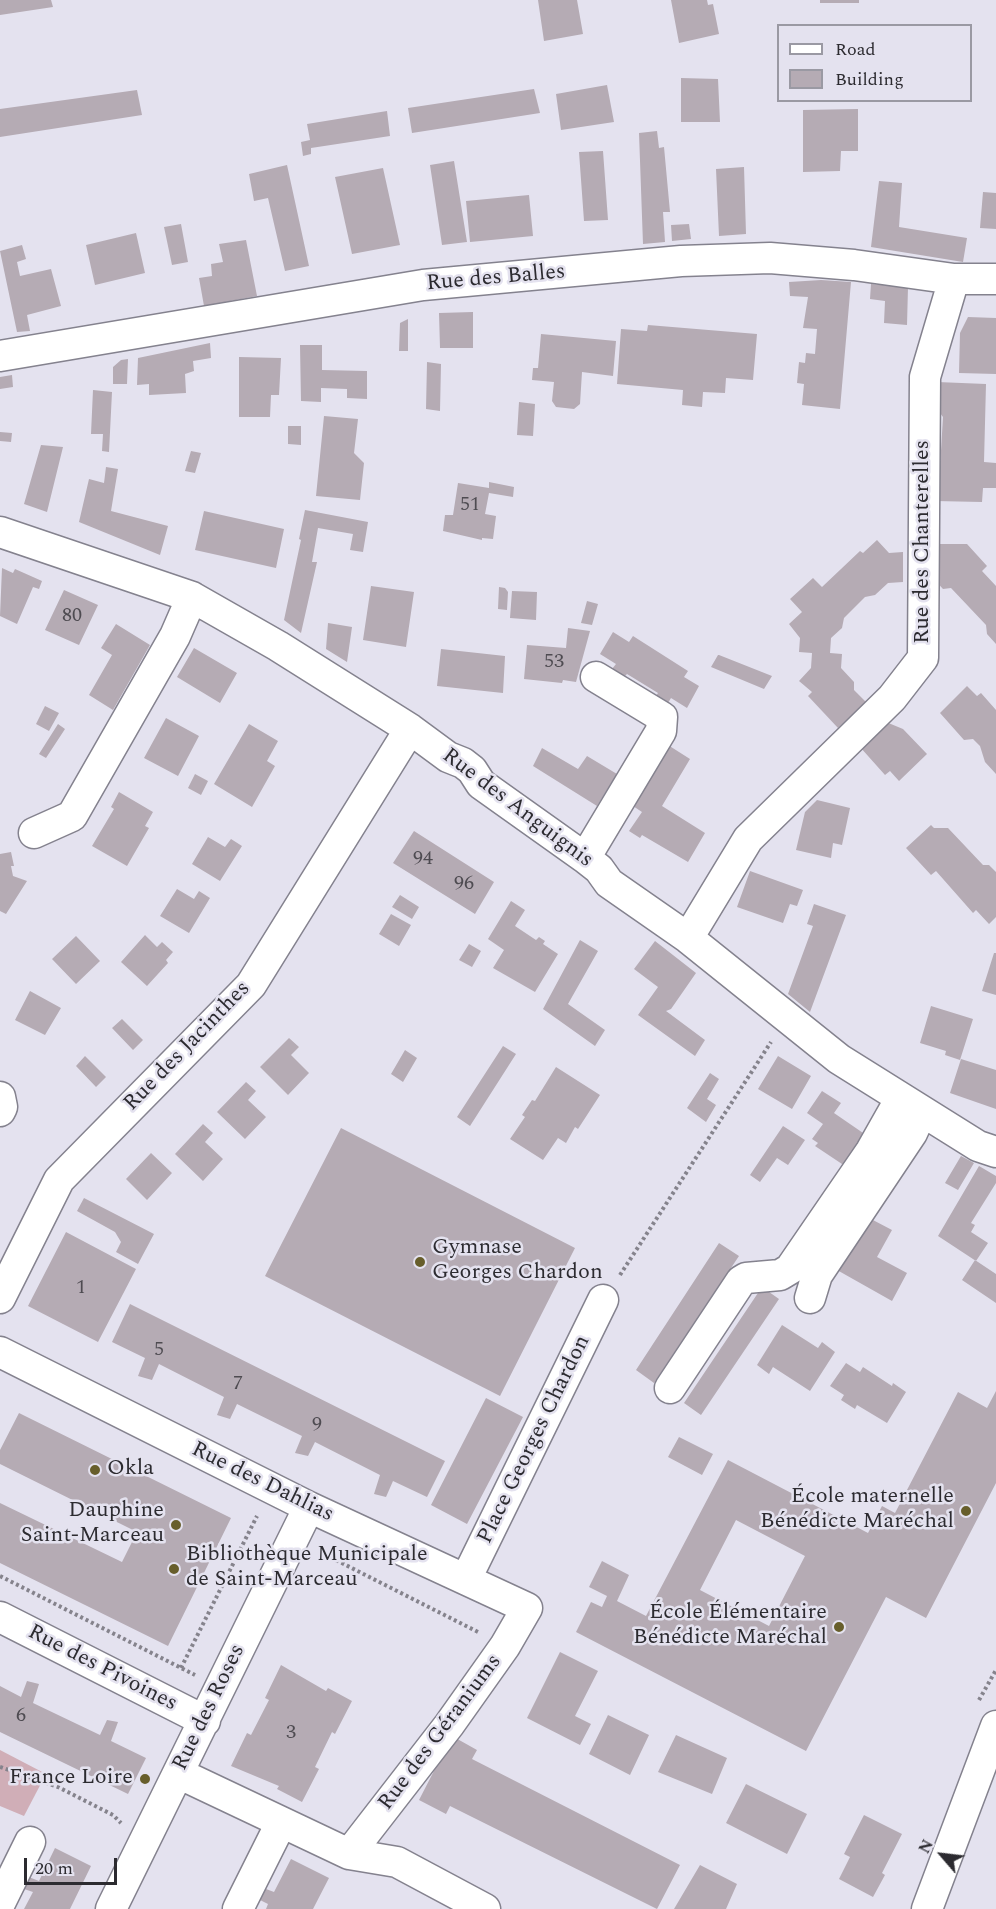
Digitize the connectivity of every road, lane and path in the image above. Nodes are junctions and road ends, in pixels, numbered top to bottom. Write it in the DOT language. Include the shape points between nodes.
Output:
graph roads {
  1 [pos="954,279"];
  2 [pos="996,279"];
  3 [pos="2,348"];
  4 [pos="0,532"];
  5 [pos="202,602"];
  6 [pos="596,677"];
  7 [pos="410,729"];
  8 [pos="123,762"];
  9 [pos="34,833"];
  10 [pos="585,858"];
  11 [pos="688,938"];
  12 [pos="773,1037"];
  13 [pos="0,1097"];
  14 [pos="911,1104"];
  15 [pos="0,1111"];
  16 [pos="996,1152"];
  17 [pos="0,1298"];
  18 [pos="810,1298"];
  19 [pos="603,1300"];
  20 [pos="0,1352"];
  21 [pos="670,1388"];
  22 [pos="309,1507"];
  23 [pos="257,1516"];
  24 [pos="293,1539"];
  25 [pos="0,1576"];
  26 [pos="466,1579"];
  27 [pos="527,1608"];
  28 [pos="0,1617"];
  29 [pos="505,1646"];
  30 [pos="181,1668"];
  31 [pos="221,1688"];
  32 [pos="205,1720"];
  33 [pos="996,1726"];
  34 [pos="0,1767"];
  35 [pos="178,1773"];
  36 [pos="113,1815"];
  37 [pos="281,1823"];
  38 [pos="30,1842"];
  39 [pos="350,1854"];
  40 [pos="0,1903"];
  41 [pos="111,1909"];
  42 [pos="238,1909"];
  43 [pos="485,1909"];
  44 [pos="927,1909"];
  1 -- 2 [label="street, Rue des Balles"];
  1 -- 3 [label="street, Rue des Balles" via="770,258 681,261 423,285"];
  1 -- 11 [label="street, Rue des Chanterelles" via="925,377 923,658 892,698 748,840"];
  4 -- 5 [label="street, Rue des Anguignis"];
  5 -- 7 [label="street, Rue des Anguignis"];
  5 -- 8 [label="street"];
  5 -- 9 [label="street" via="175,636 72,816"];
  6 -- 10 [label="street" via="662,717 661,731"];
  7 -- 10 [label="street, Rue des Anguignis" via="448,757 463,763 481,784"];
  7 -- 17 [label="street, Rue des Jacinthes" via="251,985 59,1180"];
  10 -- 11 [label="street, Rue des Anguignis" via="609,883"];
  11 -- 14 [label="street, Rue des Anguignis" via="839,1059"];
  12 -- 19 [label="path"];
  13 -- 15 [label="street"];
  14 -- 16 [label="street, Rue des Anguignis" via="978,1146"];
  14 -- 18 [label="street" via="912,1133 817,1275"];
  14 -- 21 [label="street" via="871,1151 790,1269 780,1275 741,1281"];
  19 -- 26 [label="street, Place Georges Chardon"];
  20 -- 22 [label="street, Rue des Dahlias"];
  22 -- 24 [label="street, Rue des Roses"];
  22 -- 26 [label="street, Rue des Dahlias"];
  23 -- 30 [label="path"];
  24 -- 29 [label="path"];
  24 -- 31 [label="street, Rue des Roses"];
  25 -- 30 [label="path"];
  26 -- 27 [label="street, Rue des Dahlias"];
  27 -- 29 [label="street, Rue des Géraniums"];
  28 -- 32 [label="street, Rue des Pivoines"];
  29 -- 39 [label="street, Rue des Géraniums"];
  30 -- 31 [label="path"];
  31 -- 32 [label="street, Rue des Roses"];
  32 -- 35 [label="street, Rue des Roses"];
  33 -- 44 [label="street"];
  34 -- 36 [label="path" via="58,1787"];
  35 -- 37 [label="street"];
  35 -- 41 [label="street, Rue des Roses"];
  37 -- 39 [label="street"];
  37 -- 42 [label="street"];
  38 -- 40 [label="street"];
  39 -- 43 [label="street" via="397,1862"];
}
